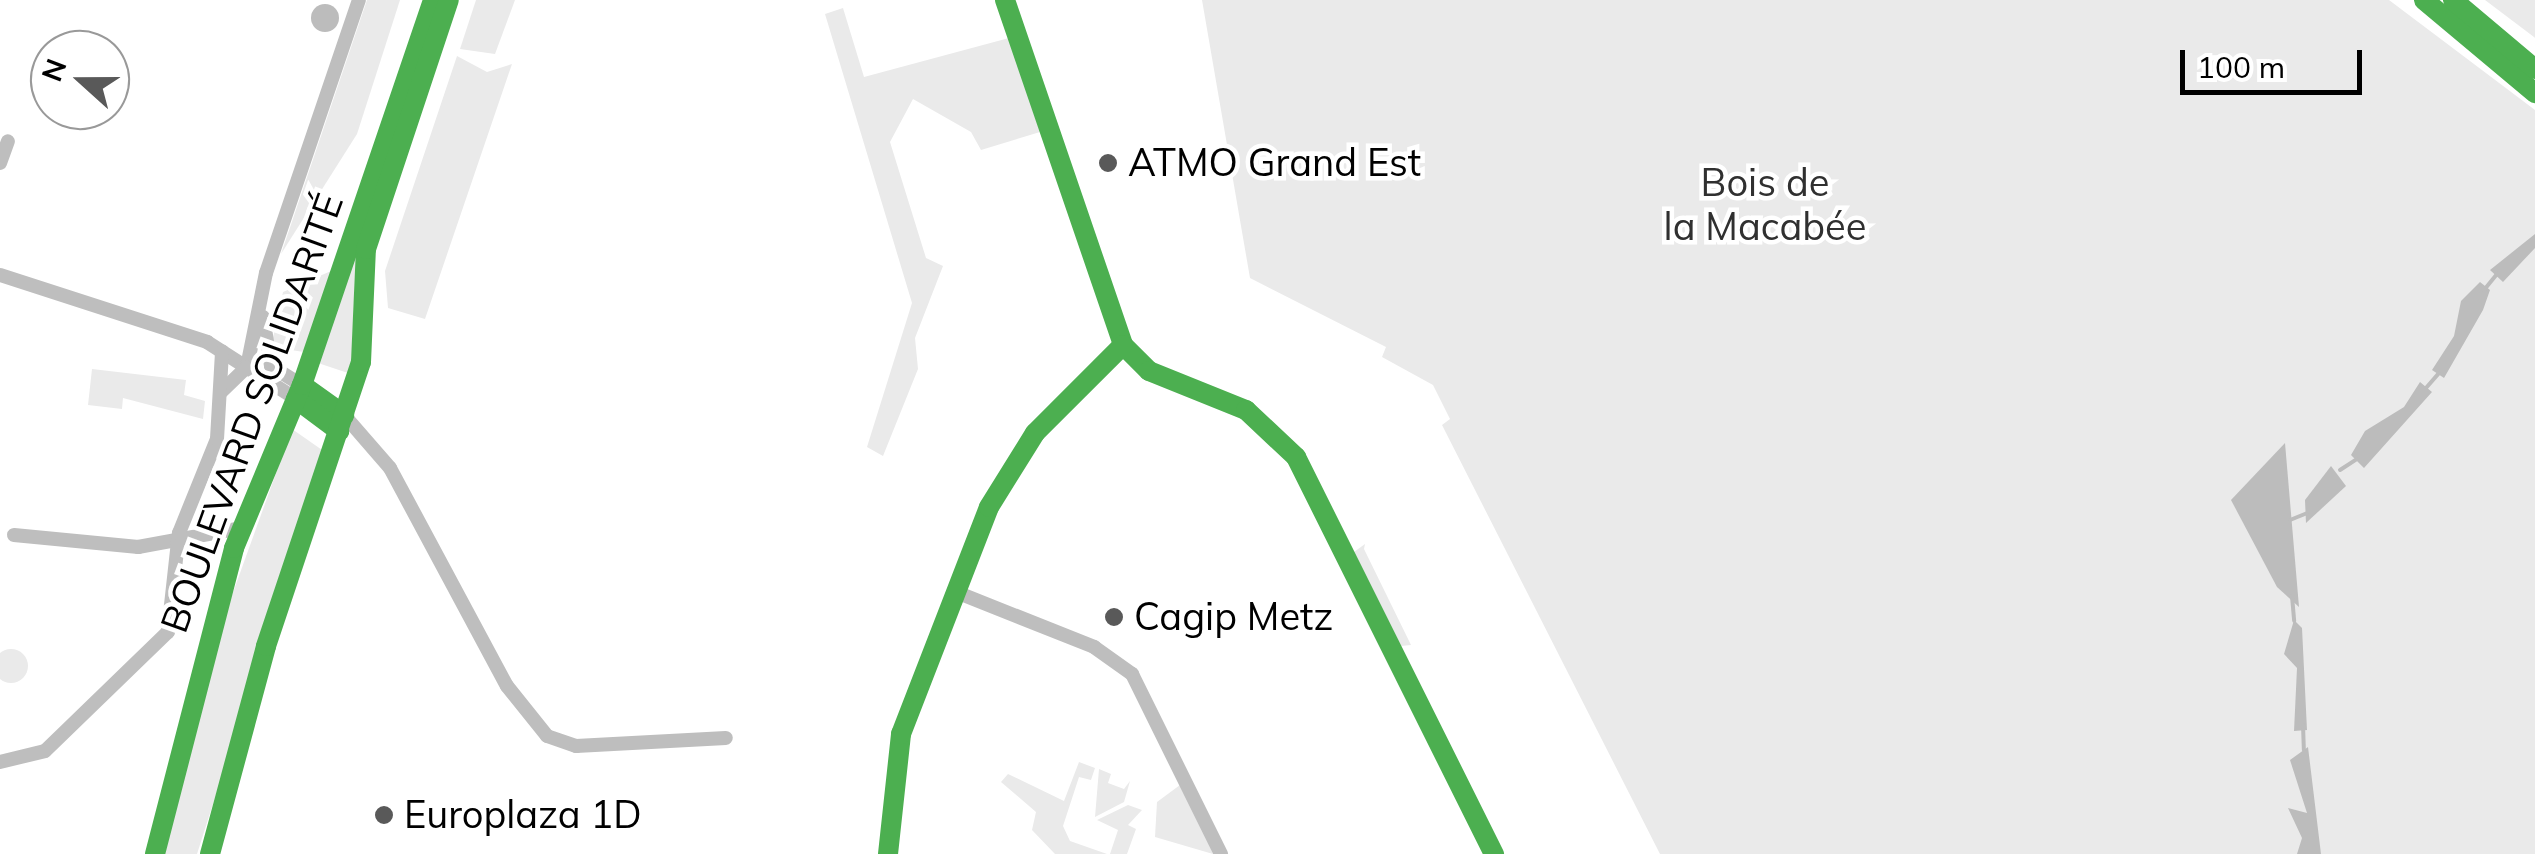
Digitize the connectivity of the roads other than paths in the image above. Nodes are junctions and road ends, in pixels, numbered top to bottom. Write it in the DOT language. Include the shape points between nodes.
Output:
graph roads {
  1 [pos="359,0"];
  2 [pos="432,0"];
  3 [pos="449,0"];
  4 [pos="1005,0"];
  5 [pos="2424,0"];
  6 [pos="2453,0"];
  7 [pos="2535,69"];
  8 [pos="2535,93"];
  9 [pos="8,141"];
  10 [pos="0,163"];
  11 [pos="0,275"];
  12 [pos="262,311"];
  13 [pos="1123,346"];
  14 [pos="222,351"];
  15 [pos="1139,365"];
  16 [pos="246,367"];
  17 [pos="1086,387"];
  18 [pos="299,392"];
  19 [pos="220,393"];
  20 [pos="342,423"];
  21 [pos="242,528"];
  22 [pos="14,535"];
  23 [pos="178,540"];
  24 [pos="956,592"];
  25 [pos="726,738"];
  26 [pos="0,762"];
  27 [pos="155,854"];
  28 [pos="210,854"];
  29 [pos="888,854"];
  30 [pos="1221,854"];
  31 [pos="1494,854"];
  1 -- 12 [label="street" via="266,273"];
  2 -- 18 [label="main road, BOULEVARD SOLIDARITÉ"];
  3 -- 20 [label="main road, BOULEVARD SOLIDARITÉ" via="366,249 365,348"];
  4 -- 13 [label="main road"];
  5 -- 8 [label="main road"];
  6 -- 7 [label="main road"];
  9 -- 10 [label="street"];
  11 -- 14 [label="street"];
  12 -- 16 [label="street"];
  12 -- 18 [label="street" via="271,366"];
  13 -- 15 [label="main road"];
  13 -- 17 [label="main road"];
  14 -- 16 [label="street"];
  14 -- 19 [label="street"];
  15 -- 17 [label="main road"];
  15 -- 31 [label="main road" via="1246,410 1296,457"];
  16 -- 18 [label="street"];
  16 -- 19 [label="street"];
  17 -- 24 [label="main road" via="1008,471"];
  18 -- 20 [label="main road"];
  18 -- 21 [label="main road, BOULEVARD SOLIDARITÉ"];
  19 -- 23 [label="street" via="214,455"];
  20 -- 25 [label="street" via="372,446 513,695 555,742"];
  20 -- 28 [label="main road, BOULEVARD SOLIDARITÉ"];
  21 -- 23 [label="street"];
  21 -- 27 [label="main road, BOULEVARD SOLIDARITÉ"];
  22 -- 23 [label="street" via="108,547"];
  23 -- 26 [label="street" via="176,597 157,650 44,751"];
  24 -- 29 [label="main road" via="902,734"];
  24 -- 30 [label="street" via="1094,648 1132,674"];
}
